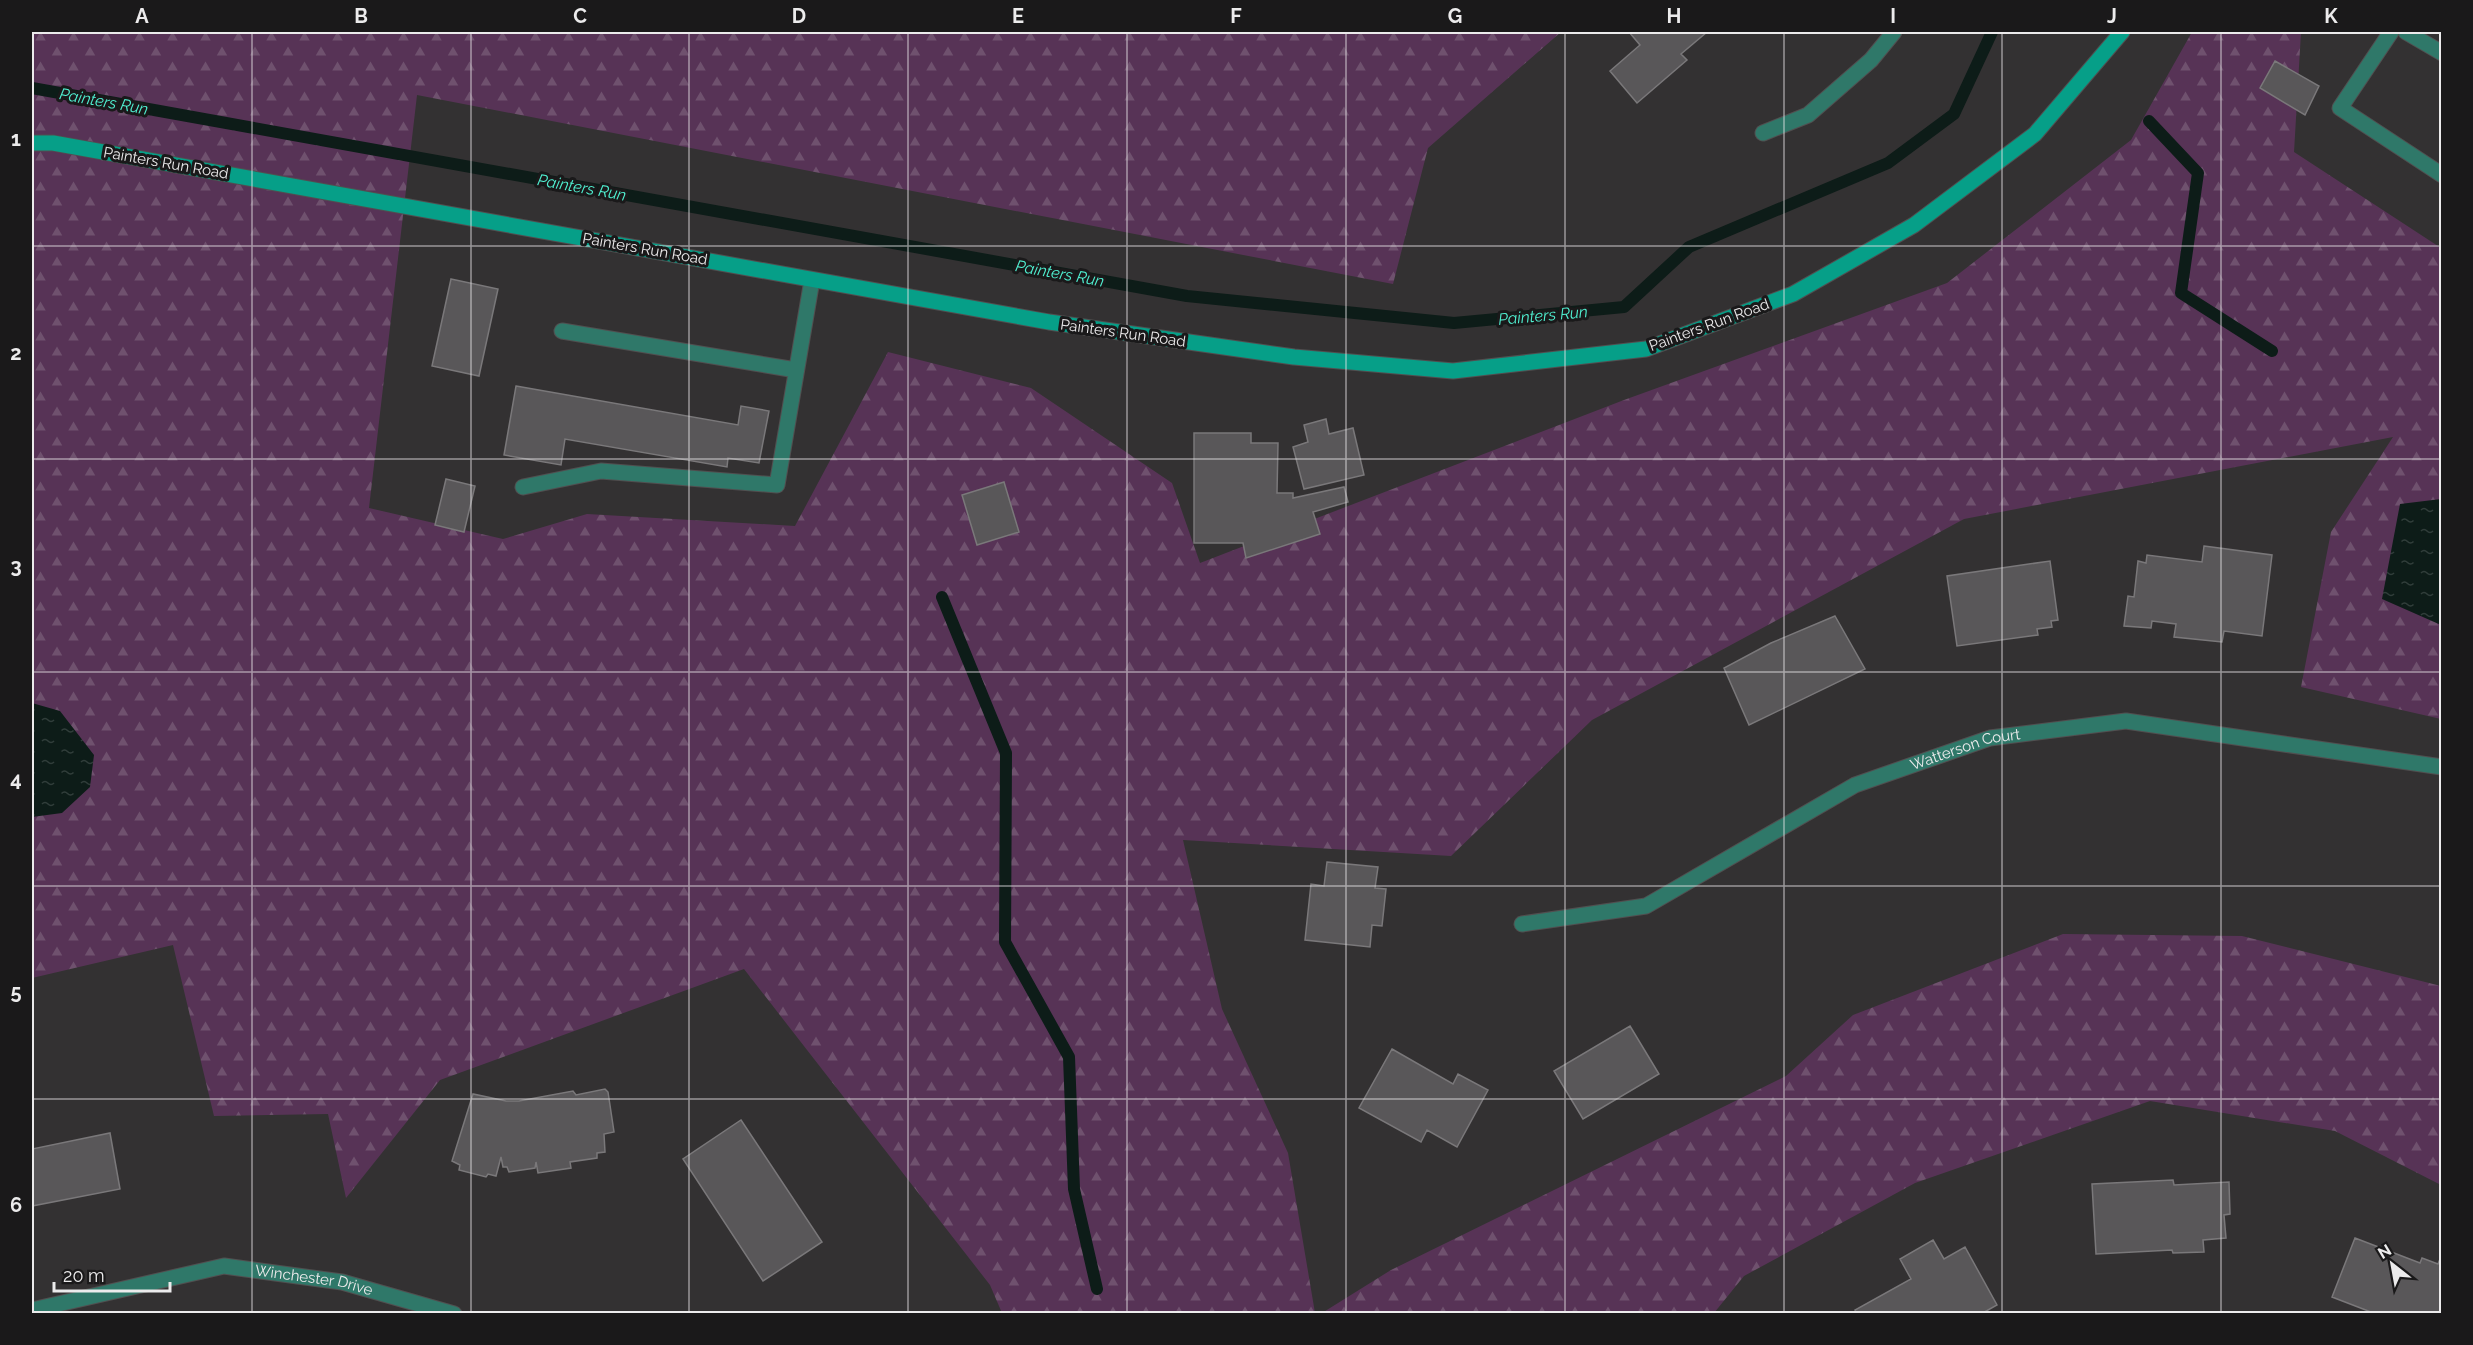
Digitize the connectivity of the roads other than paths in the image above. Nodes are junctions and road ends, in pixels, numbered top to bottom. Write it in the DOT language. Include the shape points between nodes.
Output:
graph roads {
  1 [pos="1894,32"];
  2 [pos="2122,32"];
  3 [pos="2391,32"];
  4 [pos="2406,32"];
  5 [pos="2442,53"];
  6 [pos="1763,133"];
  7 [pos="32,143"];
  8 [pos="2442,175"];
  9 [pos="812,280"];
  10 [pos="562,331"];
  11 [pos="796,370"];
  12 [pos="523,487"];
  13 [pos="2442,767"];
  14 [pos="1522,924"];
  15 [pos="32,1310"];
  16 [pos="454,1314"];
  1 -- 6 [label="street" via="1872,60 1808,115"];
  2 -- 9 [label="street, Painters Run Road" via="2035,134 1914,225 1793,294 1646,349 1454,371 1294,357 1131,334"];
  3 -- 8 [label="street" via="2340,108"];
  4 -- 5 [label="street"];
  7 -- 9 [label="street, Painters Run Road" via="53,143"];
  9 -- 11 [label="street"];
  10 -- 11 [label="street"];
  11 -- 12 [label="street" via="777,484 601,471"];
  13 -- 14 [label="street, Watterson Court" via="2126,721 1990,738 1855,785 1646,906"];
  15 -- 16 [label="street, Winchester Drive" via="224,1266 342,1282"];
}
